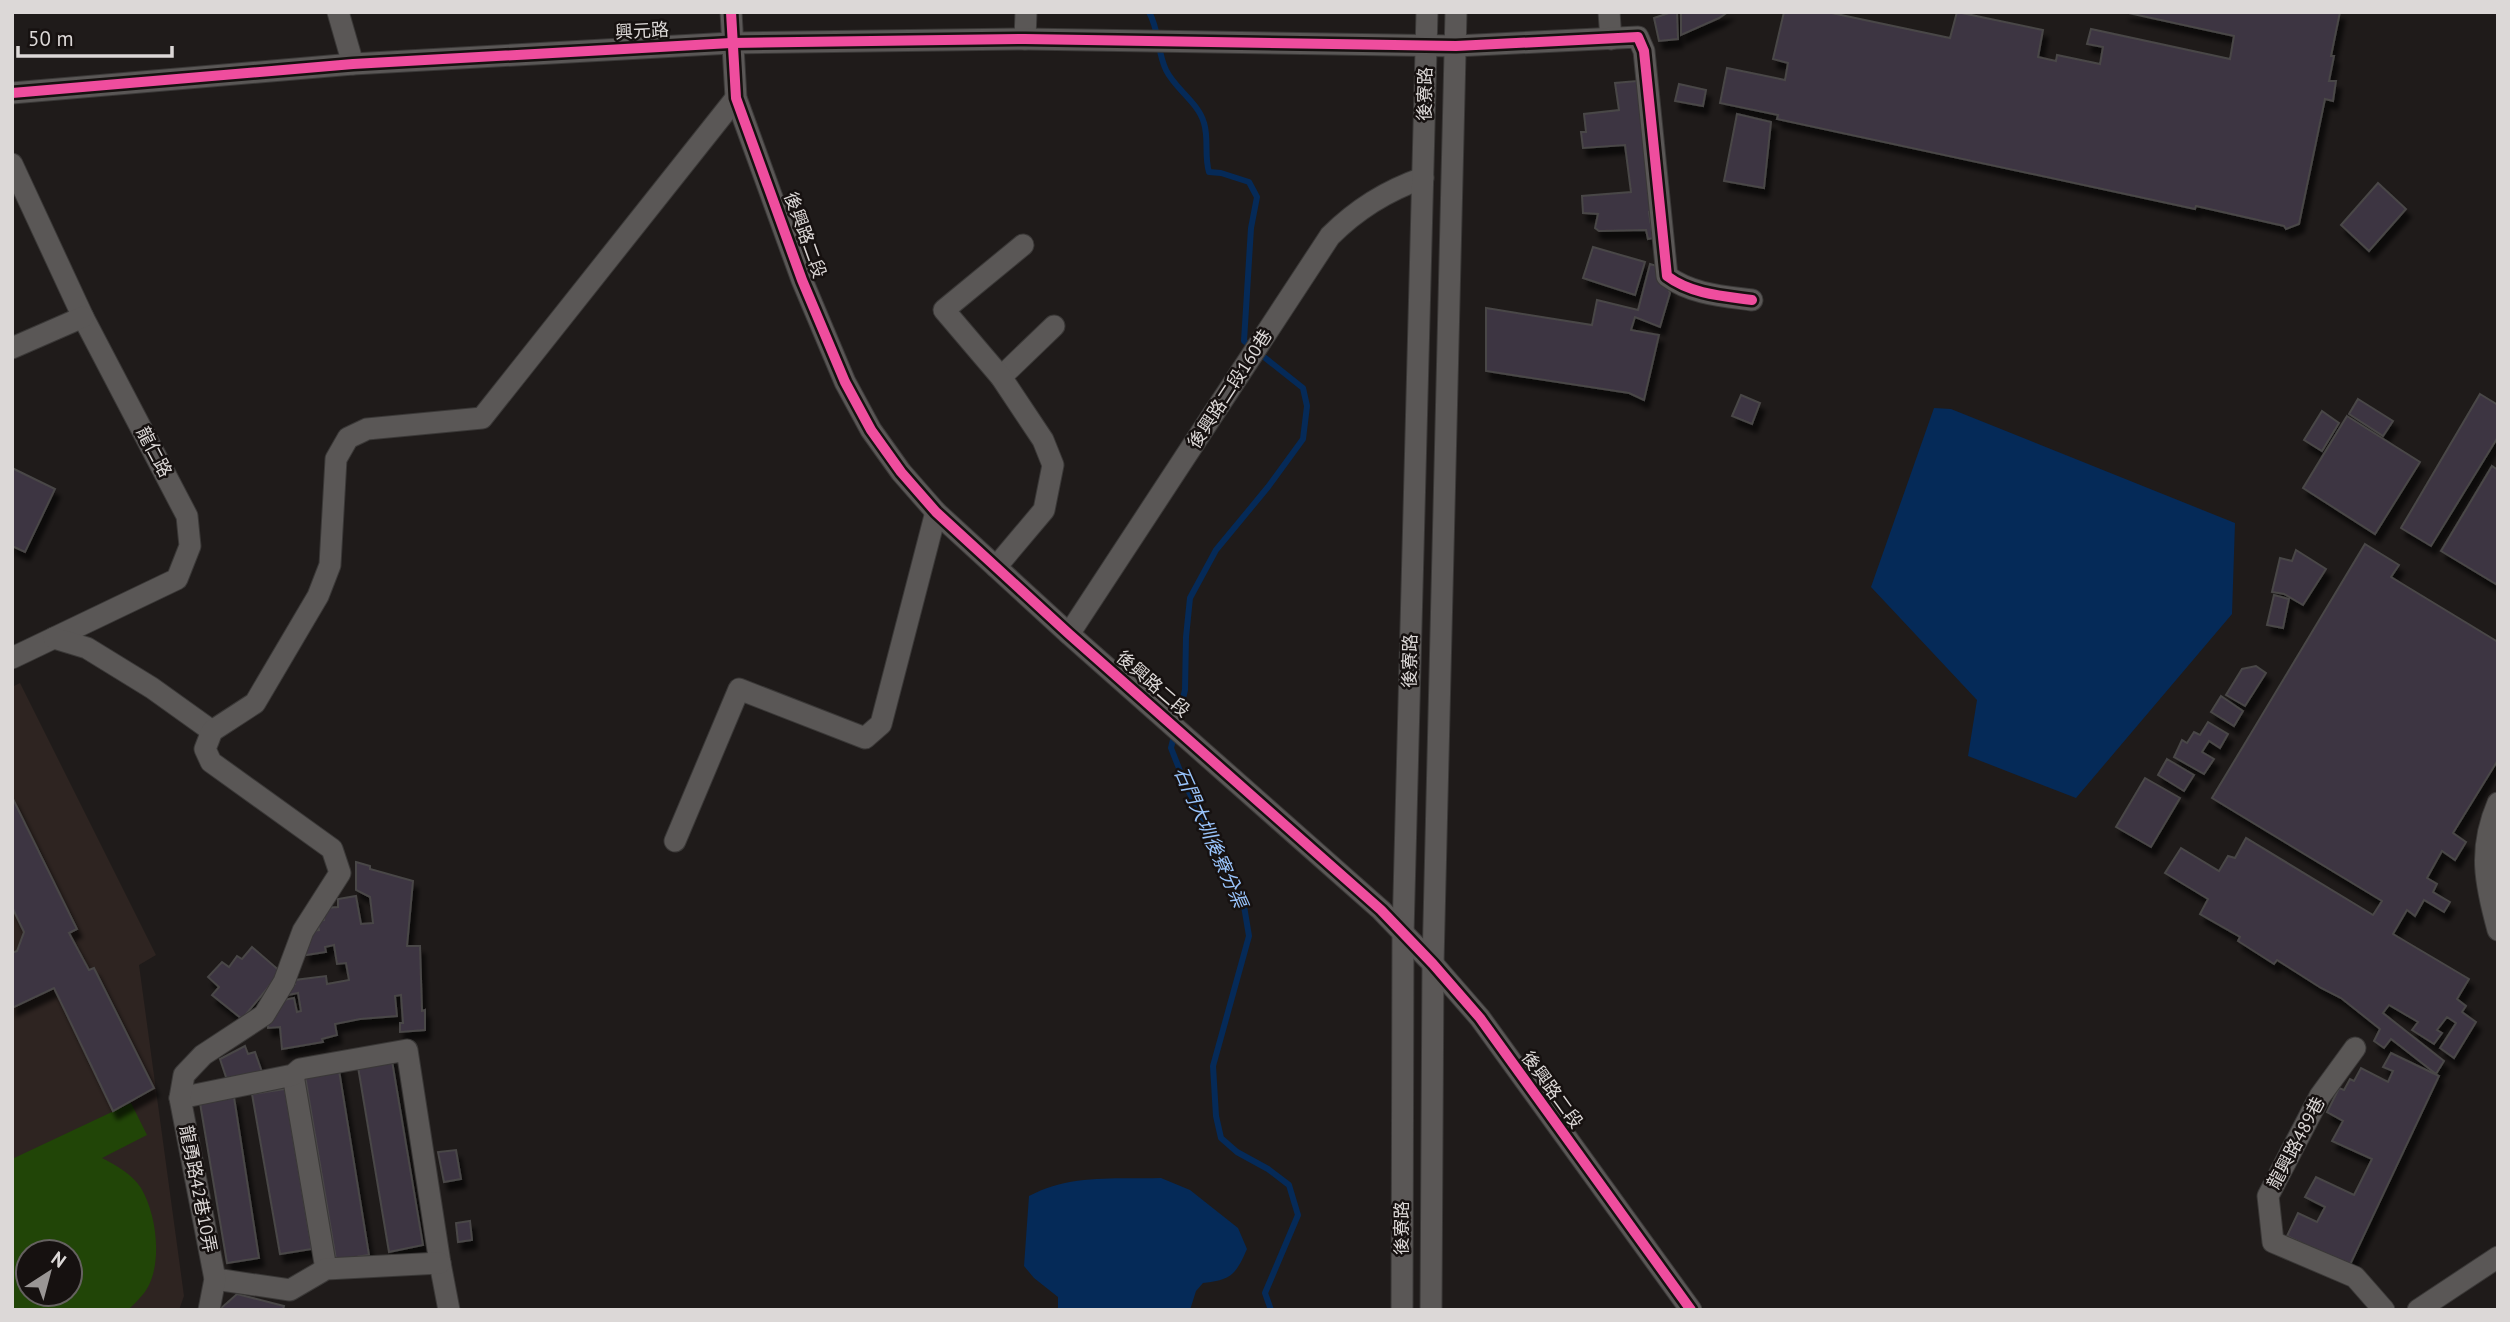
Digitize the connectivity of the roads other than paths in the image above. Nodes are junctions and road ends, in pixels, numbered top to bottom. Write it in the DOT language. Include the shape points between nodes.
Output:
graph roads {
  1 [pos="338,12"];
  2 [pos="731,12"];
  3 [pos="1027,12"];
  4 [pos="1427,12"];
  5 [pos="1457,12"];
  6 [pos="1609,12"];
  7 [pos="1024,39"];
  8 [pos="1611,39"];
  9 [pos="731,43"];
  10 [pos="1426,44"];
  11 [pos="1456,46"];
  12 [pos="353,64"];
  13 [pos="12,93"];
  14 [pos="736,98"];
  15 [pos="12,164"];
  16 [pos="1423,178"];
  17 [pos="1023,246"];
  18 [pos="1752,300"];
  19 [pos="83,317"];
  20 [pos="1054,326"];
  21 [pos="12,348"];
  22 [pos="1001,377"];
  23 [pos="936,512"];
  24 [pos="996,567"];
  25 [pos="1069,634"];
  26 [pos="54,638"];
  27 [pos="12,658"];
  28 [pos="212,731"];
  29 [pos="2498,803"];
  30 [pos="675,841"];
  31 [pos="2498,930"];
  32 [pos="1403,934"];
  33 [pos="1433,964"];
  34 [pos="2355,1048"];
  35 [pos="293,1075"];
  36 [pos="180,1098"];
  37 [pos="2498,1257"];
  38 [pos="439,1263"];
  39 [pos="326,1269"];
  40 [pos="215,1279"];
  41 [pos="289,1300"];
  42 [pos="209,1310"];
  43 [pos="449,1310"];
  44 [pos="1402,1310"];
  45 [pos="1431,1310"];
  46 [pos="1691,1310"];
  47 [pos="2384,1310"];
  48 [pos="2418,1310"];
  1 -- 12 [label="street"];
  2 -- 9 [label="street, 後興路二段"];
  3 -- 7 [label="street"];
  4 -- 10 [label="street, 後寮路"];
  5 -- 11 [label="street, 後寮路"];
  6 -- 8 [label="street"];
  7 -- 9 [label="street, 興元路"];
  7 -- 10 [label="street, 興元路"];
  8 -- 11 [label="street, 興元路"];
  8 -- 18 [label="street, 興元路" via="1638,37 1644,51 1667,276 1681,286"];
  9 -- 12 [label="street, 興元路"];
  9 -- 14 [label="street, 後興路二段"];
  10 -- 11 [label="street, 興元路"];
  10 -- 16 [label="street, 後寮路"];
  11 -- 33 [label="street, 後寮路"];
  12 -- 13 [label="street, 興元路"];
  14 -- 23 [label="street, 後興路二段" via="802,280 845,382 901,472"];
  14 -- 28 [label="street" via="482,418 367,429 348,438 336,458 330,565 318,596 255,703"];
  15 -- 19 [label="street, 龍仁路"];
  16 -- 25 [label="street, 後興路二段160巷" via="1350,216 1330,236"];
  16 -- 32 [label="street, 後寮路"];
  17 -- 22 [label="street" via="944,310"];
  19 -- 21 [label="street"];
  19 -- 26 [label="street, 龍仁路" via="187,516 190,546 177,579"];
  20 -- 22 [label="street"];
  22 -- 24 [label="street" via="1043,440 1052,465 1044,510"];
  23 -- 24 [label="street, 後興路二段"];
  23 -- 30 [label="street" via="881,724 864,738 739,689"];
  24 -- 25 [label="street, 後興路二段"];
  25 -- 32 [label="street, 後興路二段"];
  26 -- 27 [label="street, 龍仁路"];
  26 -- 28 [label="street" via="87,648"];
  28 -- 36 [label="street" via="205,749 211,762 332,849 340,873 303,931 284,982 264,1014 203,1055 184,1075"];
  29 -- 31 [label="street" via="2487,827 2484,874"];
  32 -- 33 [label="street, 後興路二段"];
  32 -- 44 [label="street, 後寮路"];
  33 -- 45 [label="street, 後寮路"];
  33 -- 46 [label="street, 後興路二段" via="1480,1018"];
  34 -- 47 [label="street, 龍興路489巷" via="2320,1096 2268,1196 2273,1242 2355,1278"];
  35 -- 36 [label="street"];
  35 -- 38 [label="street" via="300,1069 407,1050"];
  35 -- 39 [label="street"];
  36 -- 40 [label="street, 龍勇路42巷10弄"];
  37 -- 48 [label="street"];
  38 -- 39 [label="street"];
  38 -- 43 [label="street"];
  39 -- 41 [label="street"];
  40 -- 41 [label="street"];
  40 -- 42 [label="street"];
}
